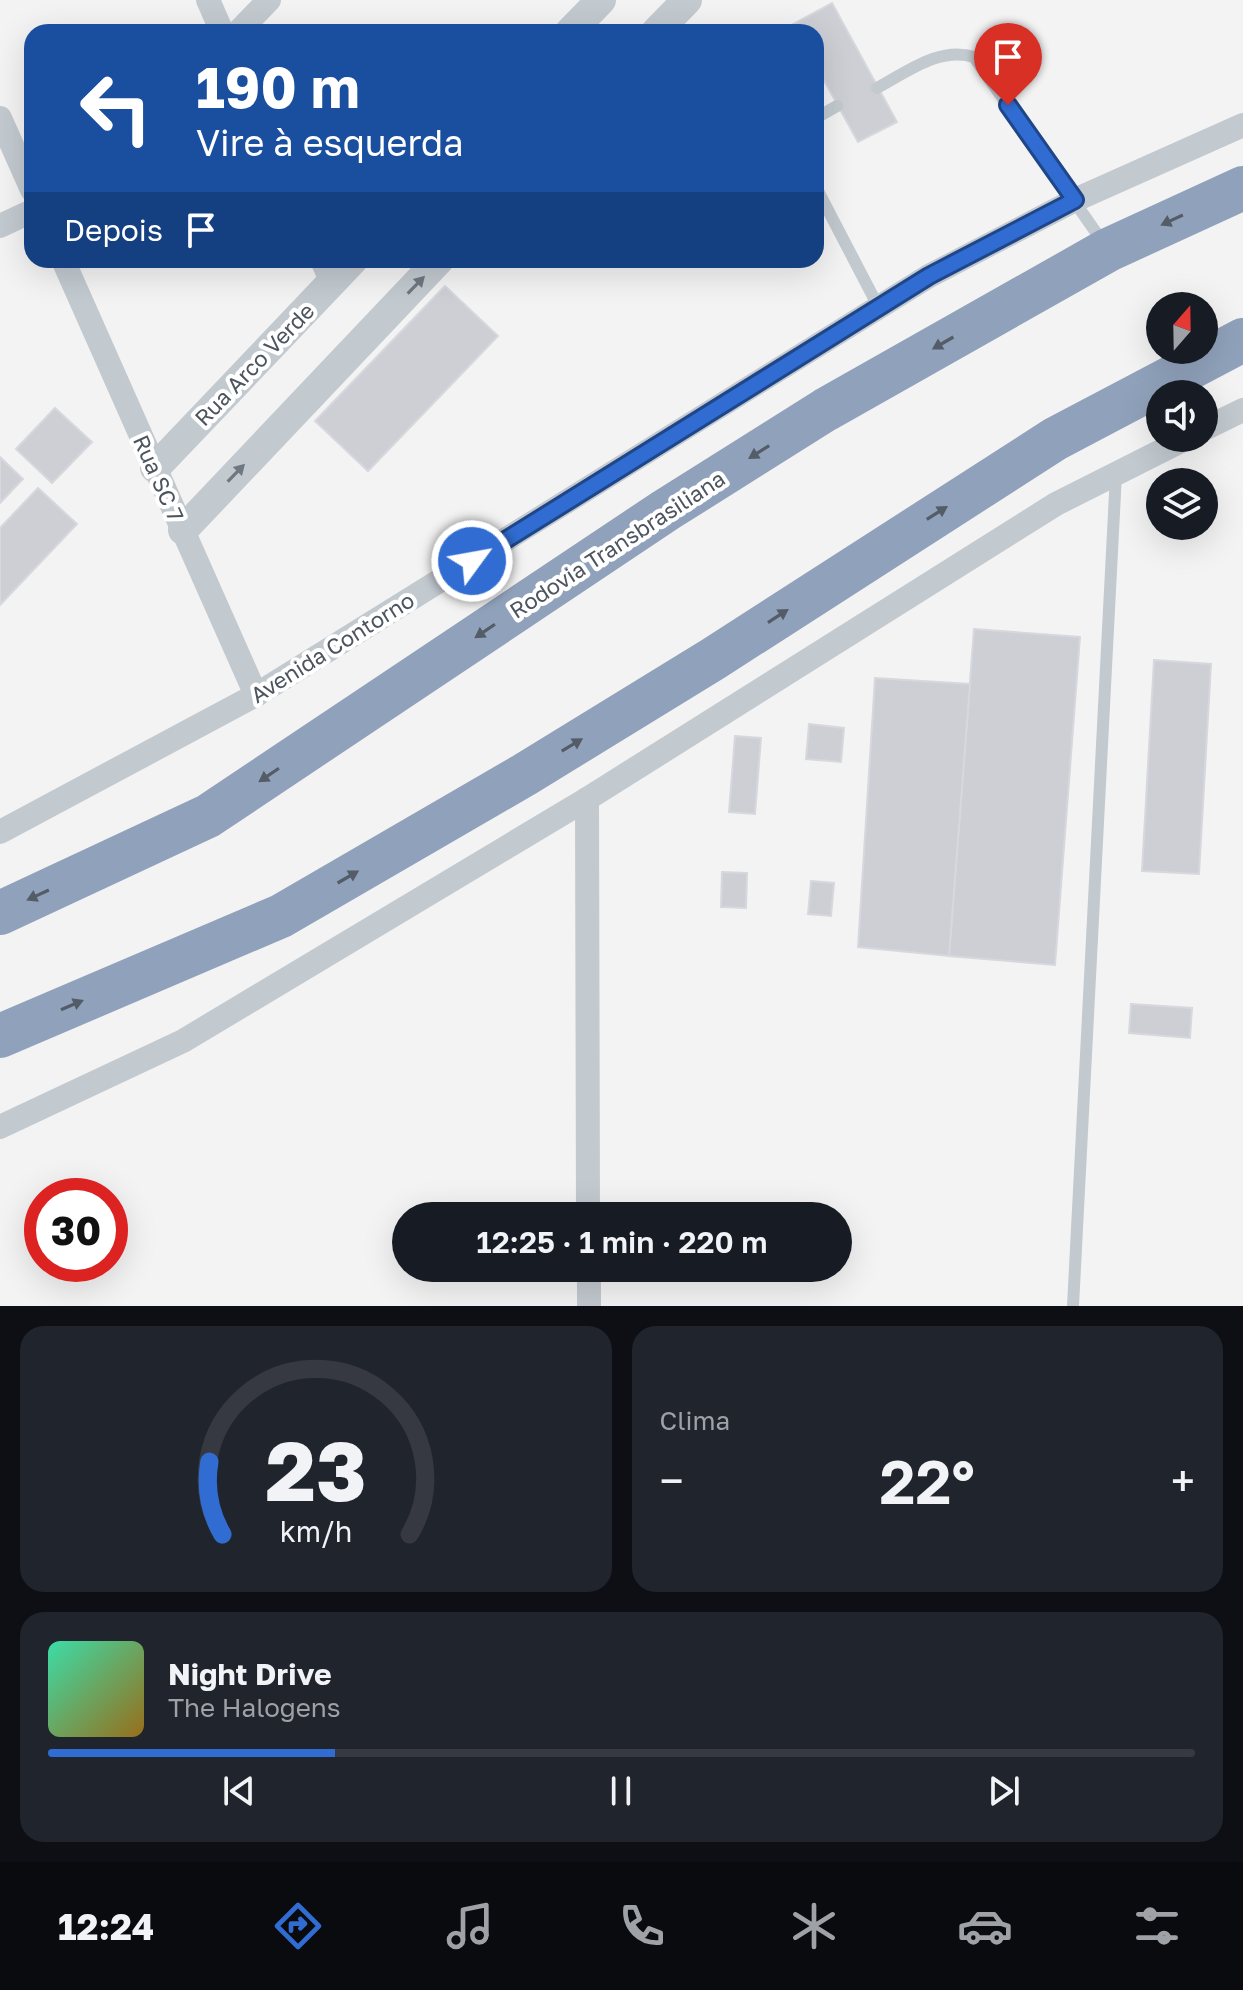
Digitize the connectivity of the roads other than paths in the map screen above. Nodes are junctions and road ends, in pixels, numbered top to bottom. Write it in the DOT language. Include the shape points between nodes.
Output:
graph roads {
  1 [pos="208,0"];
  2 [pos="269,0"];
  3 [pos="601,0"];
  4 [pos="687,0"];
  5 [pos="218,24"];
  6 [pos="246,24"];
  7 [pos="578,24"];
  8 [pos="664,24"];
  9 [pos="877,88"];
  10 [pos="837,106"];
  11 [pos="824,113"];
  12 [pos="0,118"];
  13 [pos="1243,125"];
  14 [pos="24,172"];
  15 [pos="1243,188"];
  16 [pos="1075,200"];
  17 [pos="824,202"];
  18 [pos="24,215"];
  19 [pos="0,226"];
  20 [pos="1108,250"];
  21 [pos="67,268"];
  22 [pos="431,268"];
  23 [pos="327,271"];
  24 [pos="879,308"];
  25 [pos="1243,340"];
  26 [pos="1243,410"];
  27 [pos="1218,422"];
  28 [pos="1159,452"];
  29 [pos="155,468"];
  30 [pos="1116,474"];
  31 [pos="183,530"];
  32 [pos="256,695"];
  33 [pos="587,799"];
  34 [pos="0,832"];
  35 [pos="0,913"];
  36 [pos="0,1036"];
  37 [pos="0,1127"];
  38 [pos="588,1202"];
  39 [pos="589,1282"];
  40 [pos="589,1306"];
  41 [pos="1073,1306"];
  1 -- 5 [label="street"];
  2 -- 6 [label="street"];
  3 -- 7 [label="street"];
  4 -- 8 [label="street"];
  9 -- 16 [label="lane" via="943,54 956,51 974,57"];
  10 -- 11 [label="lane"];
  12 -- 14 [label="street"];
  13 -- 16 [label="street, Avenida Contorno"];
  15 -- 20 [label="highway, Rodovia Transbrasiliana, one-way"];
  16 -- 20 [label="lane"];
  16 -- 24 [label="street, Avenida Contorno"];
  17 -- 24 [label="lane"];
  18 -- 19 [label="street"];
  20 -- 35 [label="highway, Rodovia Transbrasiliana, one-way" via="825,410 208,816"];
  21 -- 29 [label="street, Rua SC 7"];
  31 -- 22 [label="street, one-way"];
  23 -- 29 [label="street, Rua Arco Verde"];
  24 -- 32 [label="street, Avenida Contorno"];
  36 -- 25 [label="highway, one-way" via="281,916 713,659 1055,439"];
  26 -- 27 [label="street"];
  28 -- 30 [label="street"];
  29 -- 31 [label="street, Rua SC 7"];
  30 -- 33 [label="street" via="1056,504"];
  30 -- 41 [label="lane"];
  31 -- 32 [label="street, Rua SC 7"];
  32 -- 34 [label="street, Avenida Contorno"];
  33 -- 37 [label="street" via="183,1041"];
  33 -- 38 [label="street"];
  39 -- 40 [label="street"];
}
